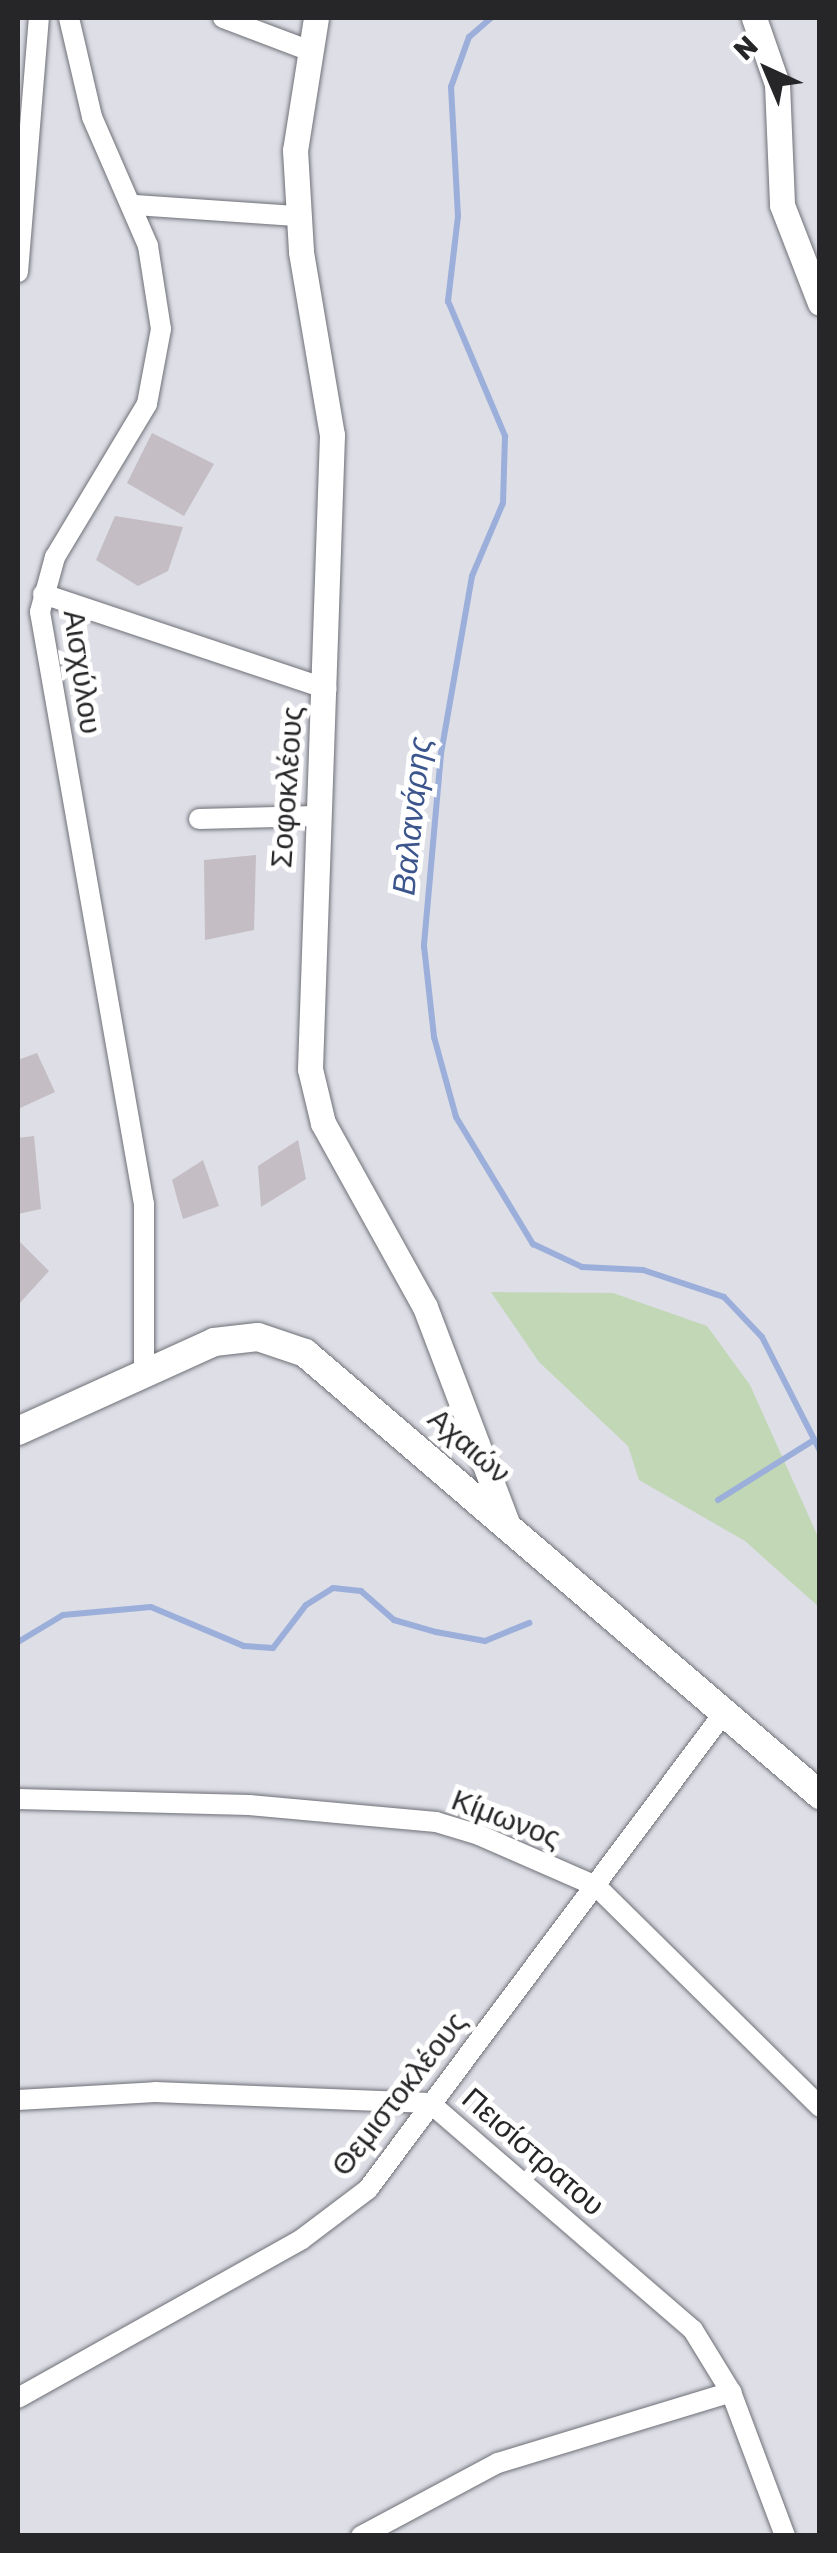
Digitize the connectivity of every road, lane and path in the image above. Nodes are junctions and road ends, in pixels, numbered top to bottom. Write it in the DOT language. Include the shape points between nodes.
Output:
graph roads {
  1 [pos="39,18"];
  2 [pos="69,18"];
  3 [pos="223,18"];
  4 [pos="316,18"];
  5 [pos="754,18"];
  6 [pos="305,49"];
  7 [pos="134,205"];
  8 [pos="297,216"];
  9 [pos="18,272"];
  10 [pos="820,303"];
  11 [pos="42,594"];
  12 [pos="327,689"];
  13 [pos="316,816"];
  14 [pos="199,819"];
  15 [pos="144,1374"];
  16 [pos="18,1430"];
  17 [pos="507,1523"];
  18 [pos="726,1710"];
  19 [pos="820,1795"];
  20 [pos="18,1800"];
  21 [pos="596,1886"];
  22 [pos="18,2100"];
  23 [pos="430,2103"];
  24 [pos="820,2107"];
  25 [pos="731,2392"];
  26 [pos="18,2398"];
  27 [pos="361,2536"];
  28 [pos="785,2536"];
  1 -- 9 [label="street"];
  2 -- 7 [label="street, Αισχύλου" via="92,118"];
  3 -- 6 [label="street"];
  4 -- 6 [label="street, Σοφοκλέους"];
  5 -- 10 [label="street" via="778,84 782,205"];
  6 -- 8 [label="street, Σοφοκλέους"];
  7 -- 8 [label="street"];
  7 -- 11 [label="street, Αισχύλου" via="157,294 155,381"];
  8 -- 12 [label="street, Σοφοκλέους" via="332,418"];
  11 -- 12 [label="street"];
  11 -- 15 [label="street, Αισχύλου" via="144,1204"];
  12 -- 13 [label="street, Σοφοκλέους"];
  13 -- 14 [label="street"];
  13 -- 17 [label="street, Σοφοκλέους" via="314,1097 425,1308"];
  15 -- 16 [label="main road, Αχαιών"];
  15 -- 17 [label="main road, Αχαιών" via="225,1340 282,1343 347,1382"];
  17 -- 18 [label="main road, Αχαιών"];
  18 -- 19 [label="main road, Αχαιών"];
  18 -- 21 [label="street, Θεμιστοκλέους"];
  20 -- 21 [label="street, Κίμωνος" via="213,1803 436,1822"];
  21 -- 23 [label="street, Θεμιστοκλέους"];
  21 -- 24 [label="street, Κίμωνος"];
  22 -- 23 [label="street, Πεισίστρατου" via="154,2092"];
  23 -- 25 [label="street, Πεισίστρατου" via="694,2330"];
  23 -- 26 [label="street, Θεμιστοκλέους" via="340,2216"];
  25 -- 27 [label="street" via="498,2462"];
  25 -- 28 [label="street, Πεισίστρατου"];
}
